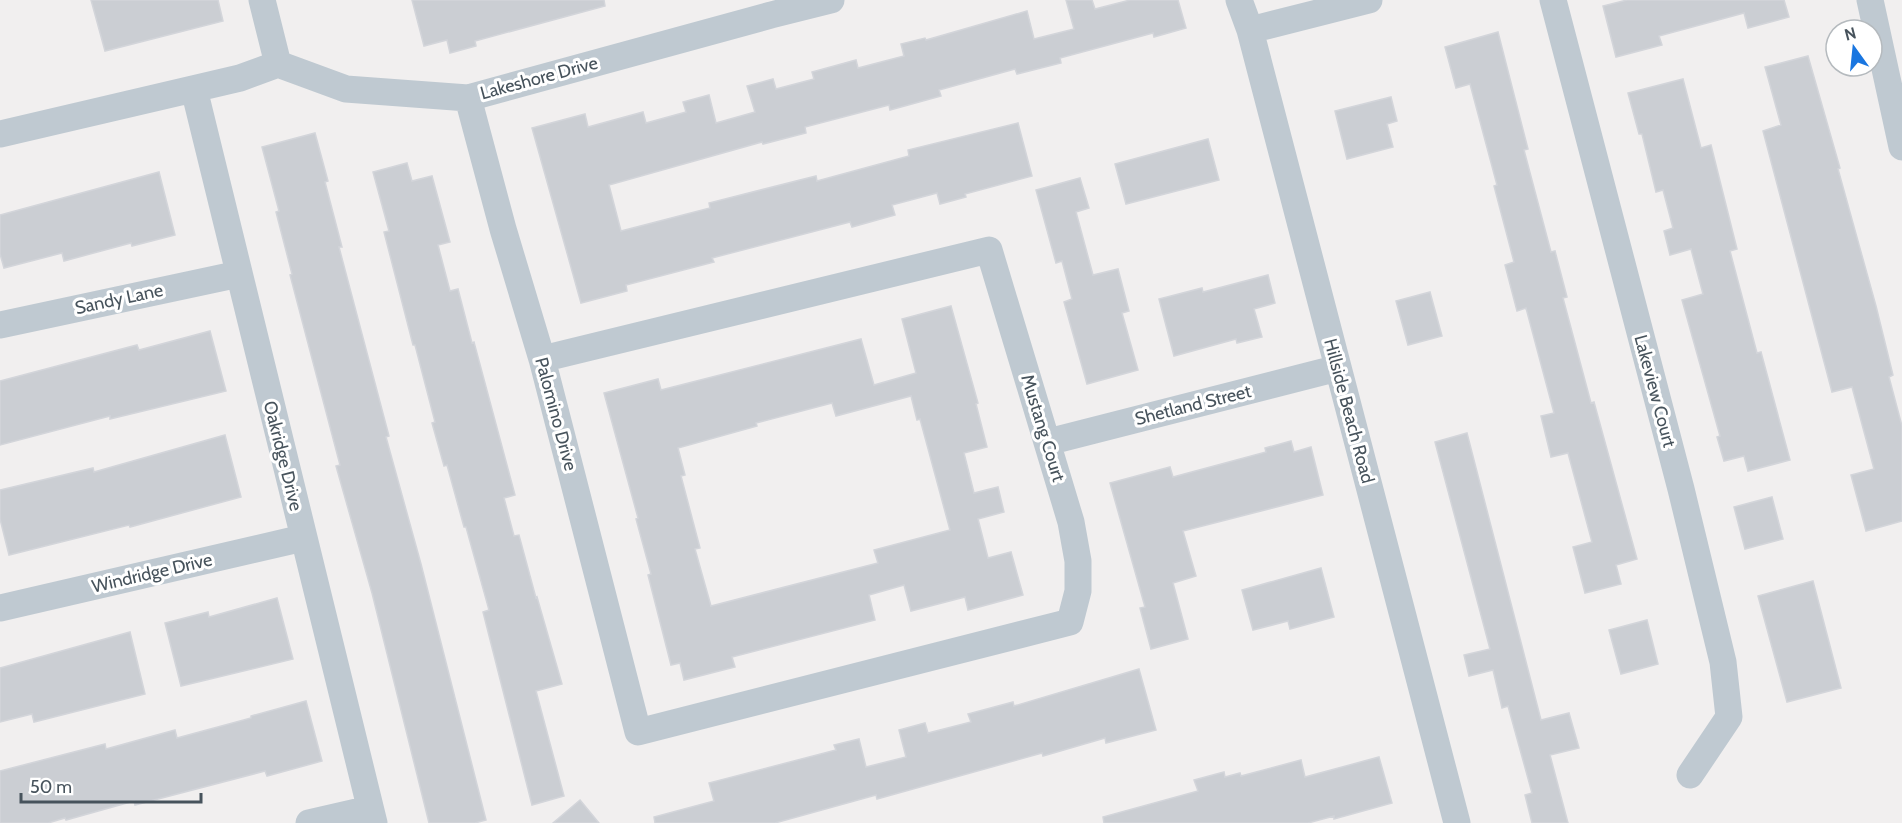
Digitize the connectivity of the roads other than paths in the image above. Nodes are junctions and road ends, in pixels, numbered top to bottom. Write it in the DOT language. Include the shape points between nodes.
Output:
graph roads {
  1 [pos="262,0"];
  2 [pos="831,0"];
  3 [pos="1239,0"];
  4 [pos="1369,0"];
  5 [pos="1553,0"];
  6 [pos="1870,0"];
  7 [pos="1250,30"];
  8 [pos="278,64"];
  9 [pos="194,89"];
  10 [pos="468,98"];
  11 [pos="0,134"];
  12 [pos="1902,147"];
  13 [pos="239,274"];
  14 [pos="0,325"];
  15 [pos="542,359"];
  16 [pos="1338,368"];
  17 [pos="1048,442"];
  18 [pos="303,538"];
  19 [pos="0,608"];
  20 [pos="638,732"];
  21 [pos="1690,775"];
  22 [pos="372,816"];
  23 [pos="309,823"];
  24 [pos="1457,823"];
  1 -- 8 [label="street"];
  2 -- 10 [label="street, Lakeshore Drive"];
  3 -- 7 [label="street, Hillside Beach Road"];
  4 -- 7 [label="street"];
  5 -- 21 [label="street, Lakeview Court" via="1723,662 1729,717"];
  6 -- 12 [label="street"];
  7 -- 16 [label="street, Hillside Beach Road"];
  8 -- 9 [label="street"];
  8 -- 10 [label="street, Lakeshore Drive" via="346,89"];
  9 -- 11 [label="street"];
  9 -- 13 [label="street, Oakridge Drive"];
  10 -- 15 [label="street, Palomino Drive"];
  13 -- 14 [label="street, Sandy Lane"];
  13 -- 18 [label="street, Oakridge Drive"];
  15 -- 17 [label="street, Mustang Court" via="989,250"];
  15 -- 20 [label="street, Palomino Drive"];
  16 -- 17 [label="street, Shetland Street"];
  16 -- 24 [label="street, Hillside Beach Road"];
  17 -- 20 [label="street, Mustang Court" via="1078,561 1078,591 1070,622"];
  18 -- 19 [label="street, Windridge Drive"];
  18 -- 22 [label="street, Oakridge Drive"];
  22 -- 23 [label="street"];
}
